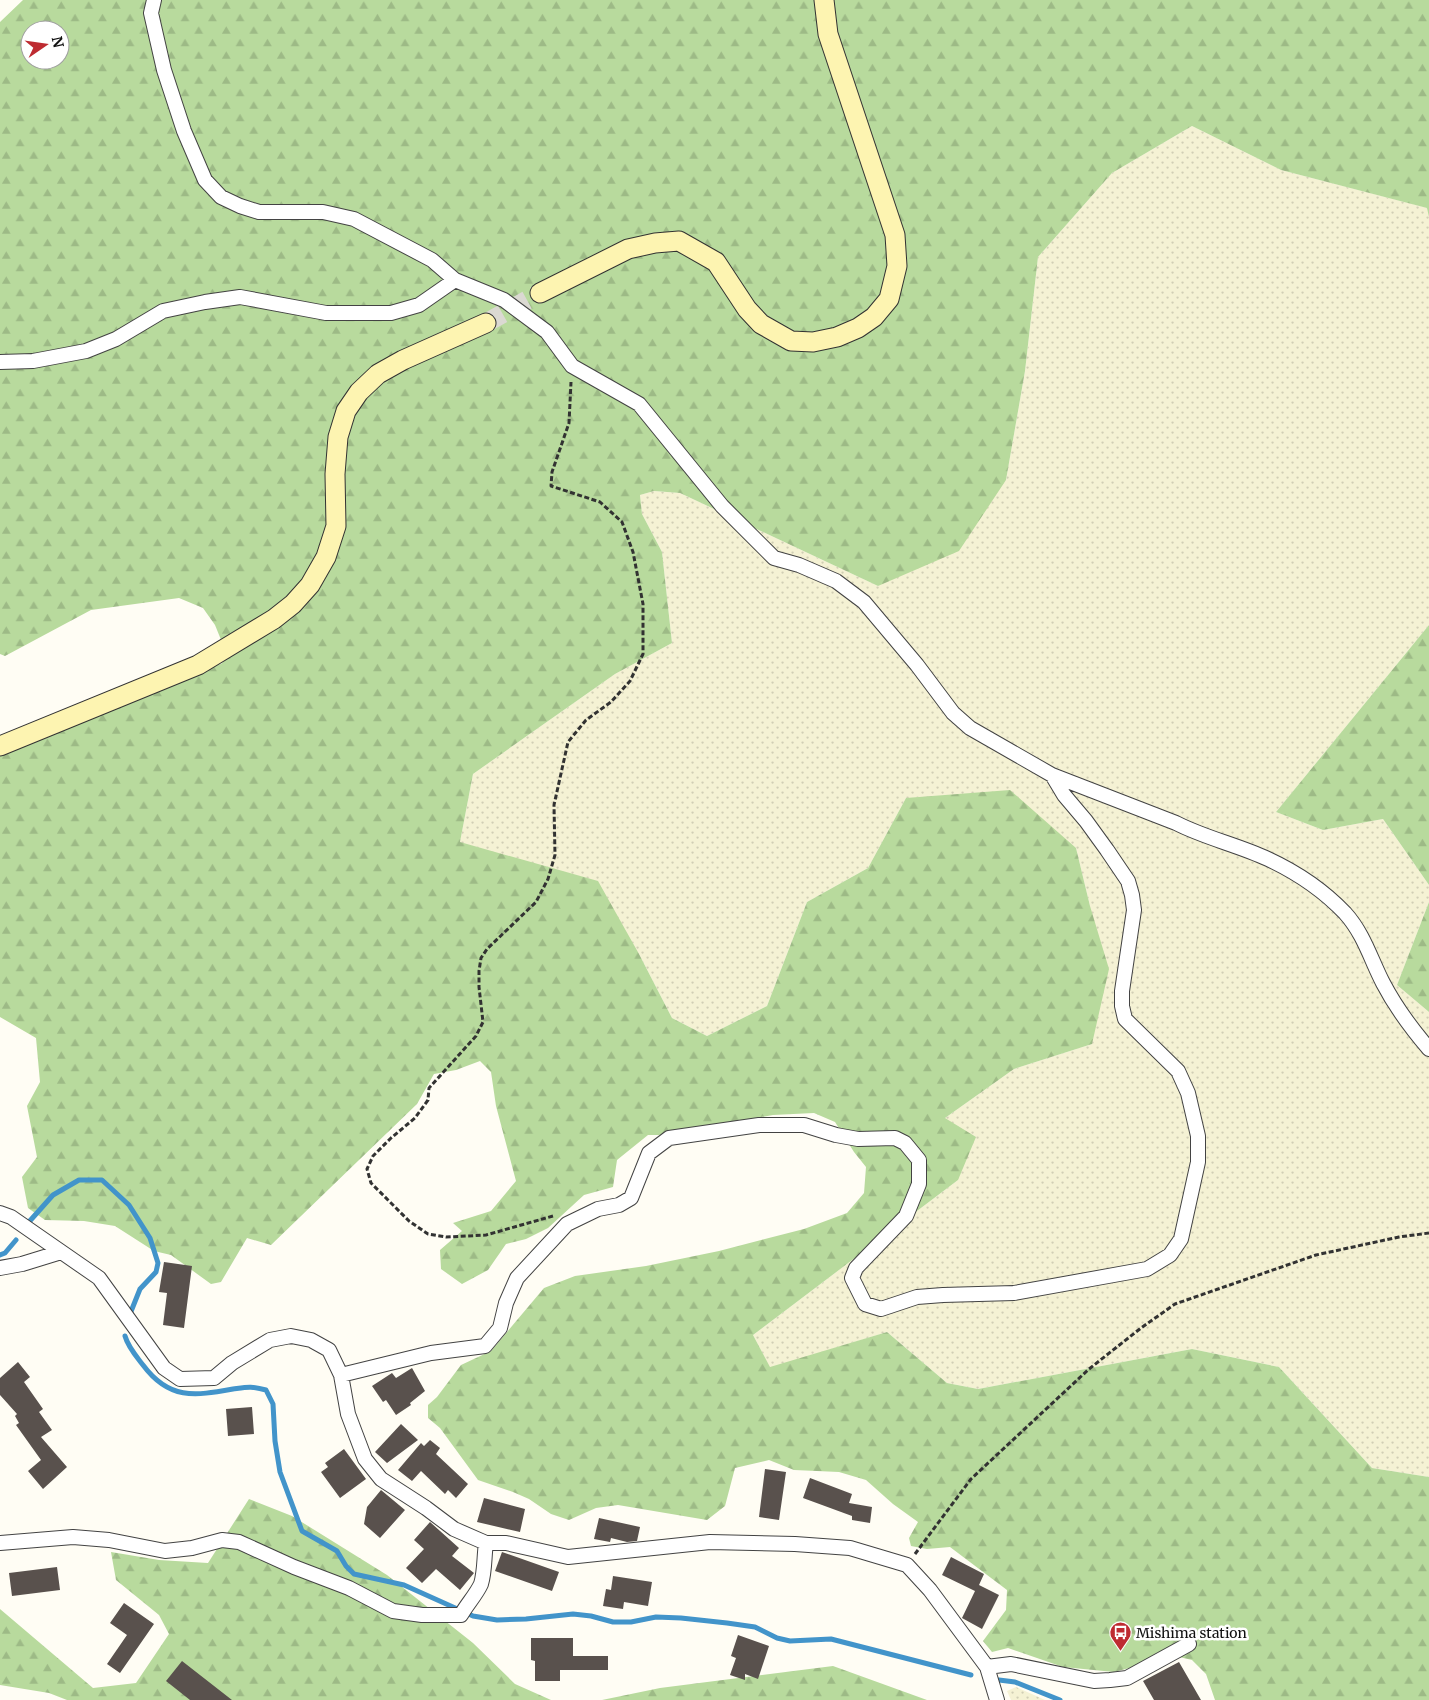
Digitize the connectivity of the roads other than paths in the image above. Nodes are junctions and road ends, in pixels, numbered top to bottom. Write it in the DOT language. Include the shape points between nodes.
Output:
graph roads {
  1 [pos="154,0"];
  2 [pos="824,0"];
  3 [pos="455,280"];
  4 [pos="540,293"];
  5 [pos="486,323"];
  6 [pos="0,362"];
  7 [pos="0,746"];
  8 [pos="1052,775"];
  9 [pos="1429,1048"];
  10 [pos="0,1213"];
  11 [pos="61,1252"];
  12 [pos="0,1268"];
  13 [pos="341,1375"];
  14 [pos="0,1543"];
  15 [pos="486,1543"];
  16 [pos="1189,1644"];
  17 [pos="987,1667"];
  18 [pos="996,1700"];
  1 -- 3 [label="street" via="151,13 164,70 184,131 205,180 221,197 259,212 323,212 354,219 432,260"];
  2 -- 4 [label="street" via="828,34 895,235 897,266 889,299 874,317 837,337 813,342 791,341 761,324 747,309 716,262 679,241 628,249"];
  3 -- 6 [label="street" via="419,305 391,313 326,313 240,297 205,302 163,312 116,339 86,351 33,361"];
  3 -- 8 [label="street" via="504,300 547,332 572,366 638,404 722,506 774,558 836,581 864,602 953,713 970,728"];
  5 -- 7 [label="street" via="403,360 378,374 359,392 346,411 338,437 336,526 326,557 310,585 293,604 274,619 198,664"];
  8 -- 9 [label="street" via="1268,859 1314,886 1346,914 1368,947 1397,1009"];
  8 -- 13 [label="street" via="1108,850 1128,881 1132,894 1134,910 1122,999 1125,1019 1178,1070 1188,1093 1198,1136 1198,1162 1181,1239 1170,1255 1147,1269 1014,1293 917,1297 881,1309 865,1304 852,1278 856,1268 906,1216 919,1184 918,1160 905,1143 895,1138 858,1139 804,1125 759,1125 669,1138 649,1154 631,1198 567,1224 517,1278 500,1328 485,1346 431,1353"];
  10 -- 11 [label="street" via="11,1217"];
  11 -- 12 [label="street"];
  11 -- 13 [label="street" via="99,1278 164,1368 180,1379 214,1378 270,1340 290,1336 311,1340 329,1350"];
  13 -- 15 [label="street" via="348,1414 365,1459 381,1479 454,1529"];
  14 -- 15 [label="street" via="73,1537 165,1551 222,1540 239,1542 349,1588 393,1611 422,1615 464,1609 482,1581"];
  15 -- 17 [label="street" via="506,1543 568,1557 710,1542 850,1548 907,1565 930,1590"];
  16 -- 17 [label="street" via="1127,1678 1110,1680 1094,1680 1011,1664"];
  17 -- 18 [label="street"];
}
